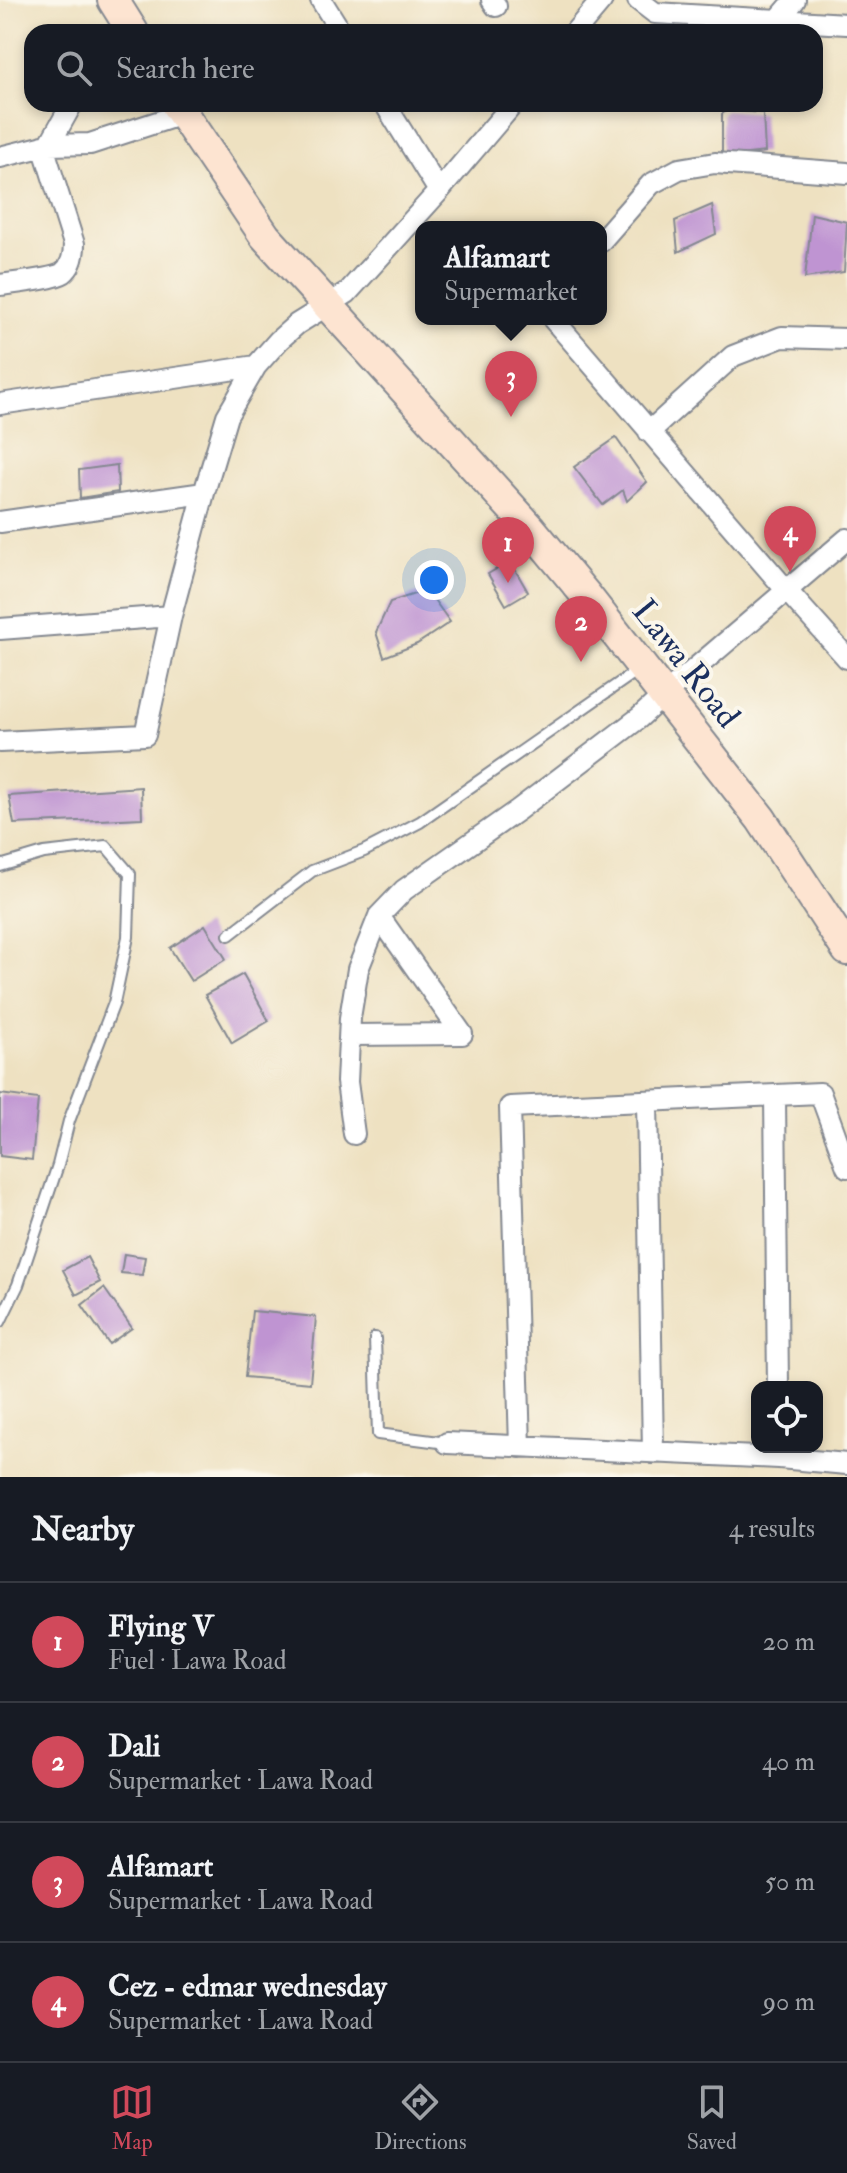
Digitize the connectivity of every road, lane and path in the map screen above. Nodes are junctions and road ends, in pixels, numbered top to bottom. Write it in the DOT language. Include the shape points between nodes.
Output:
graph roads {
  1 [pos="113,0"];
  2 [pos="321,0"];
  3 [pos="602,0"];
  4 [pos="638,0"];
  5 [pos="795,0"];
  6 [pos="778,20"];
  7 [pos="128,24"];
  8 [pos="336,24"];
  9 [pos="582,24"];
  10 [pos="847,24"];
  11 [pos="67,112"];
  12 [pos="171,112"];
  13 [pos="181,112"];
  14 [pos="390,112"];
  15 [pos="506,112"];
  16 [pos="46,146"];
  17 [pos="0,157"];
  18 [pos="847,173"];
  19 [pos="439,191"];
  20 [pos="607,234"];
  21 [pos="0,285"];
  22 [pos="328,306"];
  23 [pos="558,325"];
  24 [pos="847,339"];
  25 [pos="256,366"];
  26 [pos="0,404"];
  27 [pos="649,432"];
  28 [pos="204,493"];
  29 [pos="0,522"];
  30 [pos="847,539"];
  31 [pos="788,592"];
  32 [pos="171,616"];
  33 [pos="0,629"];
  34 [pos="847,658"];
  35 [pos="642,667"];
  36 [pos="664,695"];
  37 [pos="0,742"];
  38 [pos="0,866"];
  39 [pos="379,916"];
  40 [pos="229,935"];
  41 [pos="847,950"];
  42 [pos="351,1035"];
  43 [pos="775,1096"];
  44 [pos="647,1101"];
  45 [pos="354,1134"];
  46 [pos="847,1167"];
  47 [pos="0,1322"];
  48 [pos="375,1338"];
  49 [pos="778,1381"];
  50 [pos="447,1443"];
  51 [pos="520,1447"];
  52 [pos="653,1453"];
  53 [pos="751,1453"];
  54 [pos="778,1453"];
  55 [pos="847,1464"];
  1 -- 7 [label="main road"];
  2 -- 8 [label="street"];
  3 -- 9 [label="street"];
  4 -- 6 [label="street" via="655,13"];
  5 -- 6 [label="street"];
  6 -- 10 [label="street"];
  11 -- 16 [label="street"];
  12 -- 16 [label="street" via="90,144"];
  13 -- 22 [label="main road, Lawa Road" via="265,236"];
  14 -- 19 [label="street"];
  15 -- 19 [label="street"];
  16 -- 17 [label="street"];
  16 -- 21 [label="street" via="74,256 61,275"];
  18 -- 20 [label="street" via="715,163 679,169 651,184"];
  19 -- 22 [label="street" via="347,293"];
  22 -- 25 [label="street" via="297,324"];
  22 -- 35 [label="main road, Lawa Road" via="531,529"];
  23 -- 27 [label="street"];
  24 -- 27 [label="street" via="782,337 733,356"];
  25 -- 26 [label="street"];
  25 -- 28 [label="street" via="227,416"];
  27 -- 31 [label="street"];
  28 -- 29 [label="street"];
  28 -- 32 [label="street"];
  30 -- 31 [label="street"];
  31 -- 34 [label="street"];
  31 -- 36 [label="street"];
  32 -- 33 [label="street"];
  32 -- 37 [label="street" via="145,735"];
  35 -- 36 [label="main road, Lawa Road"];
  35 -- 40 [label="lane" via="420,822 312,871"];
  36 -- 39 [label="street" via="518,810 404,890"];
  36 -- 41 [label="main road, Lawa Road" via="761,819"];
  38 -- 47 [label="lane" via="44,853 106,846 130,874 128,937 114,1003 69,1121 18,1285"];
  39 -- 42 [label="street" via="358,969"];
  39 -- 42 [label="street" via="462,1034"];
  42 -- 45 [label="street" via="347,1082"];
  43 -- 44 [label="street"];
  43 -- 46 [label="street" via="820,1093"];
  43 -- 49 [label="street"];
  44 -- 51 [label="street" via="510,1107"];
  44 -- 52 [label="street"];
  48 -- 50 [label="lane" via="378,1434"];
  50 -- 51 [label="street"];
  51 -- 52 [label="street"];
  52 -- 53 [label="street"];
  54 -- 55 [label="street"];
}
